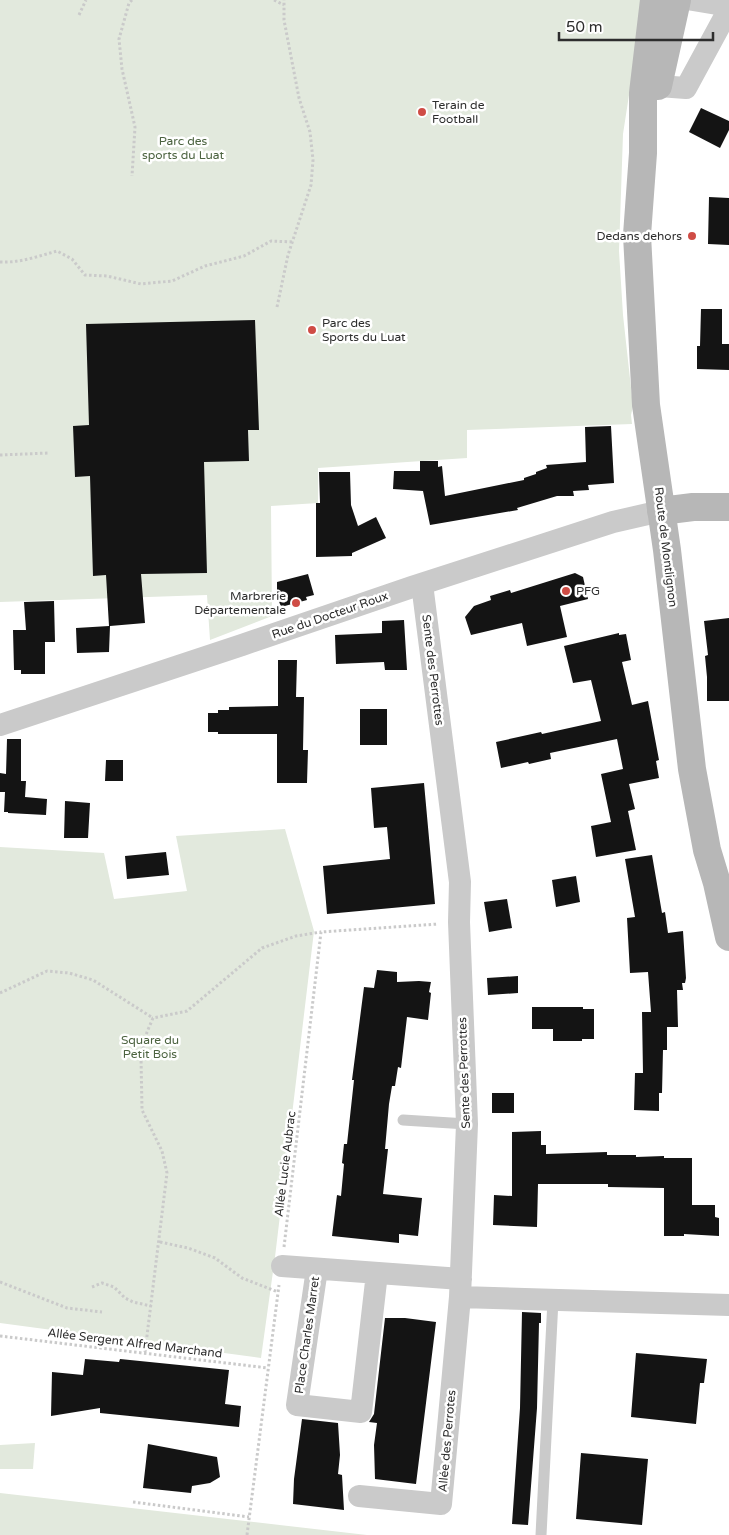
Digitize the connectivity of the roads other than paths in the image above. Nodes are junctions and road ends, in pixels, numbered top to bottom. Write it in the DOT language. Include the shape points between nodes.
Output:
graph roads {
  1 [pos="654,0"];
  2 [pos="677,0"];
  3 [pos="694,0"];
  4 [pos="729,6"];
  5 [pos="658,86"];
  6 [pos="643,154"];
  7 [pos="729,507"];
  8 [pos="662,511"];
  9 [pos="422,584"];
  10 [pos="0,725"];
  11 [pos="723,883"];
  12 [pos="729,937"];
  13 [pos="403,1120"];
  14 [pos="467,1124"];
  15 [pos="282,1266"];
  16 [pos="316,1269"];
  17 [pos="377,1273"];
  18 [pos="461,1288"];
  19 [pos="553,1300"];
  20 [pos="729,1305"];
  21 [pos="360,1496"];
  22 [pos="541,1535"];
  1 -- 6 [label="main road, Route de Montlignon" via="643,93"];
  2 -- 5 [label="main road, Route de Montlignon"];
  3 -- 4 [label="street"];
  4 -- 5 [label="street" via="686,88"];
  5 -- 6 [label="main road, Route de Montlignon"];
  6 -- 8 [label="main road, Route de Montlignon" via="637,235 646,405"];
  7 -- 8 [label="main road"];
  8 -- 9 [label="street, Rue du Docteur Roux" via="613,522"];
  8 -- 11 [label="main road, Route de Montlignon" via="692,769 706,843"];
  9 -- 10 [label="street, Rue du Docteur Roux"];
  9 -- 14 [label="street, Sente des Perrottes" via="460,882"];
  11 -- 12 [label="main road, Route de Montlignon"];
  13 -- 14 [label="lane"];
  14 -- 18 [label="street, Sente des Perrottes"];
  15 -- 16 [label="street, Place Charles Marret"];
  16 -- 17 [label="street, Place Charles Marret"];
  16 -- 17 [label="street, Place Charles Marret" via="296,1406 361,1412"];
  17 -- 18 [label="street, Place Charles Marret"];
  18 -- 19 [label="street"];
  18 -- 21 [label="street, Allée des Perrotes" via="441,1504"];
  19 -- 20 [label="street"];
  19 -- 22 [label="lane"];
}
